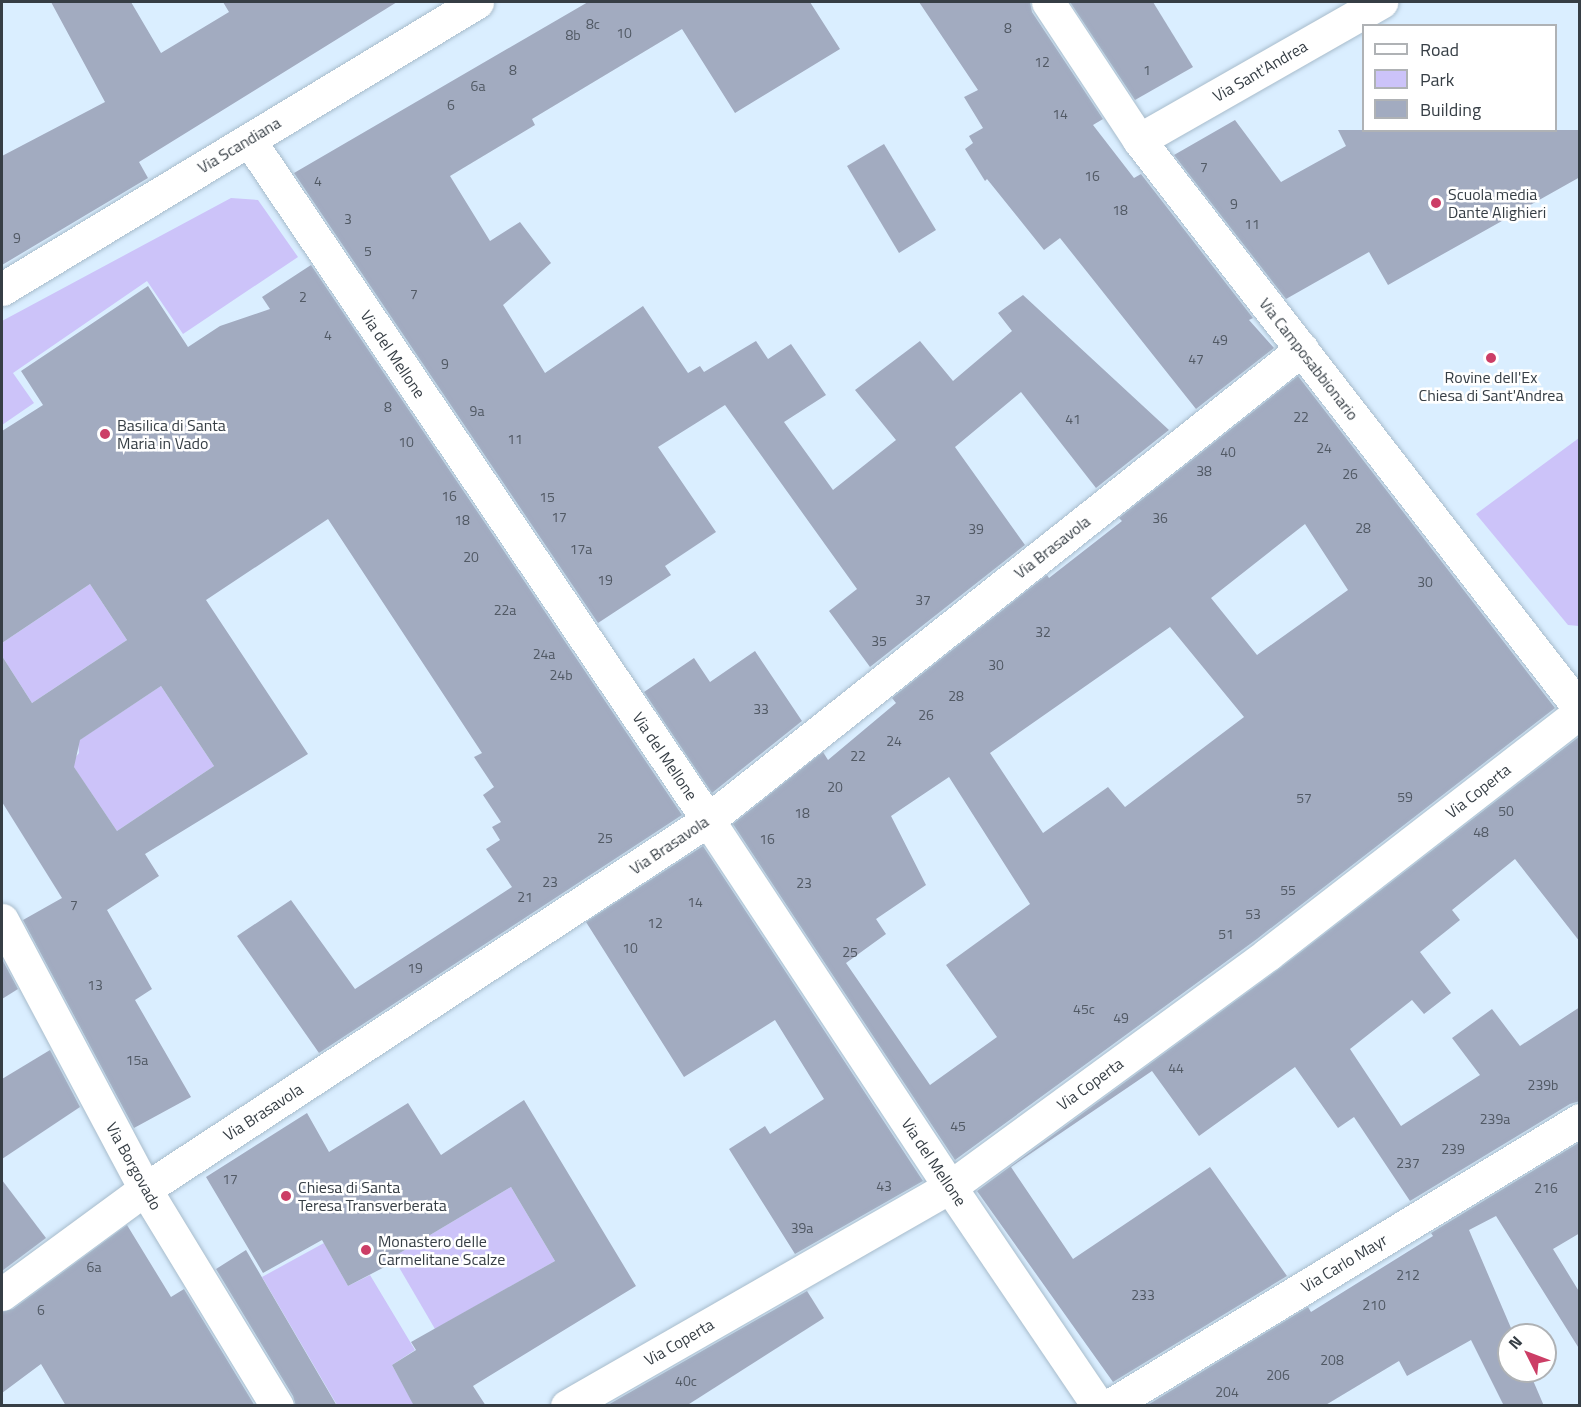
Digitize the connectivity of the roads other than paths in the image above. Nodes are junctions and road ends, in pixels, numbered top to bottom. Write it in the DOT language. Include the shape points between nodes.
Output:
graph roads {
  1 [pos="477,2"];
  2 [pos="1048,2"];
  3 [pos="1381,2"];
  4 [pos="249,140"];
  5 [pos="1139,140"];
  6 [pos="2,289"];
  7 [pos="1302,349"];
  8 [pos="1580,710"];
  9 [pos="708,820"];
  10 [pos="2,920"];
  11 [pos="1580,1120"];
  12 [pos="950,1187"];
  13 [pos="146,1190"];
  14 [pos="2,1294"];
  15 [pos="277,1406"];
  16 [pos="567,1406"];
  17 [pos="1098,1406"];
  18 [pos="1109,1406"];
  1 -- 4 [label="street, Via Scandiana"];
  2 -- 5 [label="street, Via Camposabbionario"];
  3 -- 5 [label="street, Via Sant'Andrea"];
  4 -- 6 [label="street, Via Scandiana"];
  4 -- 9 [label="street, Via del Mellone"];
  5 -- 7 [label="street, Via Camposabbionario"];
  7 -- 8 [label="street, Via Camposabbionario"];
  7 -- 9 [label="street, Via Brasavola"];
  8 -- 12 [label="street, Via Coperta" via="1268,954"];
  9 -- 12 [label="street, Via del Mellone"];
  9 -- 13 [label="street, Via Brasavola"];
  10 -- 13 [label="street, Via Borgovado"];
  11 -- 18 [label="street, Via Carlo Mayr"];
  12 -- 16 [label="street, Via Coperta"];
  12 -- 17 [label="street, Via del Mellone"];
  13 -- 14 [label="street, Via Brasavola"];
  13 -- 15 [label="street, Via Borgovado"];
}
